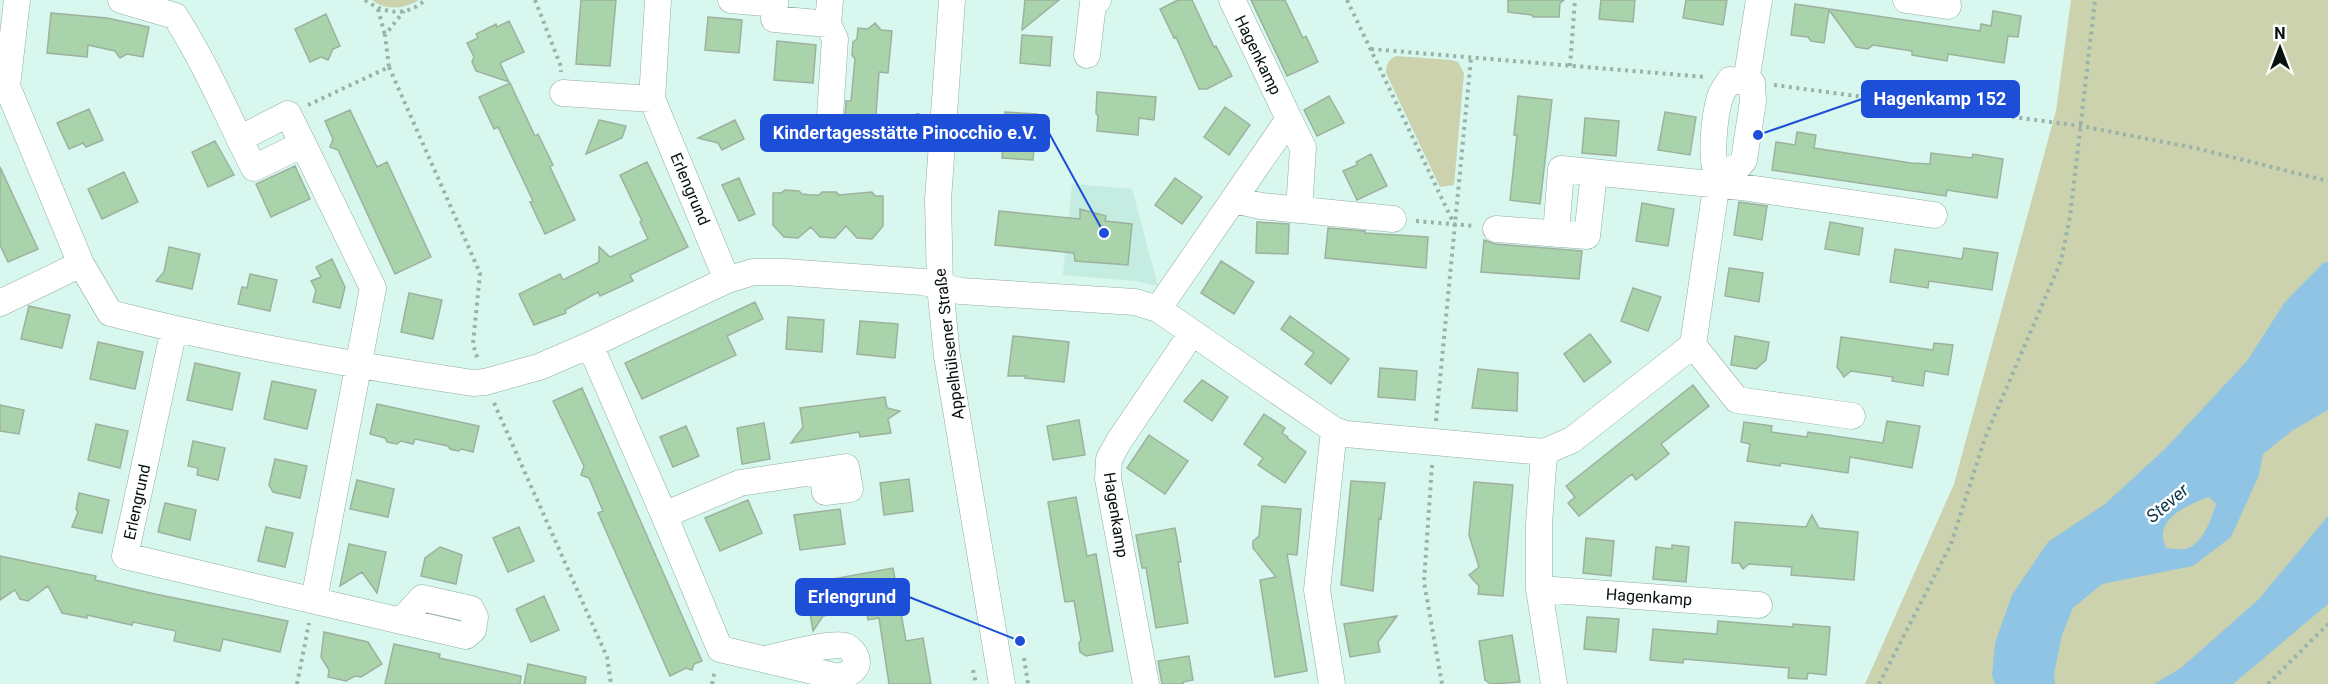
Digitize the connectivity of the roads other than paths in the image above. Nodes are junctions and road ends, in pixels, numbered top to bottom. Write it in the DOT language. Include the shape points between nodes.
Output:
graph roads {
  1 [pos="17,0"];
  2 [pos="121,0"];
  3 [pos="658,0"];
  4 [pos="731,0"];
  5 [pos="952,0"];
  6 [pos="1098,0"];
  7 [pos="1232,0"];
  8 [pos="1760,0"];
  9 [pos="1906,0"];
  10 [pos="775,2"];
  11 [pos="1948,6"];
  12 [pos="829,12"];
  13 [pos="1087,55"];
  14 [pos="3,86"];
  15 [pos="563,93"];
  16 [pos="652,99"];
  17 [pos="830,116"];
  18 [pos="1289,119"];
  19 [pos="239,139"];
  20 [pos="303,144"];
  21 [pos="1594,173"];
  22 [pos="1717,179"];
  23 [pos="1234,201"];
  24 [pos="1299,210"];
  25 [pos="1934,215"];
  26 [pos="1393,219"];
  27 [pos="1496,229"];
  28 [pos="1556,234"];
  29 [pos="81,264"];
  30 [pos="727,280"];
  31 [pos="940,286"];
  32 [pos="0,303"];
  33 [pos="1158,309"];
  34 [pos="174,329"];
  35 [pos="1192,333"];
  36 [pos="590,345"];
  37 [pos="1693,345"];
  38 [pos="357,366"];
  39 [pos="1852,416"];
  40 [pos="1334,430"];
  41 [pos="1544,452"];
  42 [pos="822,471"];
  43 [pos="664,515"];
  44 [pos="1539,589"];
  45 [pos="314,600"];
  46 [pos="1760,605"];
  47 [pos="401,621"];
  48 [pos="766,659"];
  49 [pos="1002,684"];
  50 [pos="1146,684"];
  51 [pos="1332,684"];
  52 [pos="1554,684"];
  1 -- 14 [label="street"];
  2 -- 19 [label="street" via="175,16"];
  3 -- 16 [label="street, Erlengrund"];
  4 -- 10 [label="street"];
  5 -- 31 [label="street, Appelhülsener Straße" via="939,178"];
  6 -- 13 [label="street" via="1093,3"];
  7 -- 18 [label="street, Hagenkamp"];
  8 -- 22 [label="street" via="1743,82 1753,101 1744,160"];
  9 -- 11 [label="street"];
  10 -- 12 [label="street" via="774,19"];
  12 -- 17 [label="street" via="835,39"];
  14 -- 29 [label="street"];
  15 -- 16 [label="street"];
  16 -- 30 [label="street, Erlengrund"];
  18 -- 23 [label="street"];
  18 -- 24 [label="street, Hagenkamp" via="1303,148"];
  19 -- 20 [label="street" via="254,168"];
  19 -- 20 [label="street" via="288,114"];
  20 -- 38 [label="street" via="373,288"];
  21 -- 22 [label="street"];
  21 -- 28 [label="street" via="1587,236"];
  21 -- 28 [label="street" via="1561,169"];
  22 -- 25 [label="street"];
  22 -- 37 [label="street"];
  23 -- 24 [label="street"];
  23 -- 33 [label="street"];
  24 -- 26 [label="street"];
  27 -- 28 [label="street"];
  29 -- 32 [label="street"];
  29 -- 34 [label="street" via="110,313"];
  30 -- 31 [label="street" via="753,272 784,272"];
  30 -- 36 [label="street"];
  31 -- 33 [label="street" via="960,291 1135,302"];
  31 -- 49 [label="street, Appelhülsener Straße" via="947,356"];
  33 -- 35 [label="street"];
  34 -- 38 [label="street"];
  34 -- 45 [label="street, Erlengrund" via="125,556"];
  35 -- 40 [label="street"];
  35 -- 50 [label="street, Hagenkamp" via="1109,459 1108,479"];
  36 -- 38 [label="street" via="539,367 485,382"];
  36 -- 43 [label="street"];
  37 -- 39 [label="street" via="1737,400"];
  37 -- 41 [label="street" via="1572,440"];
  38 -- 45 [label="street"];
  40 -- 41 [label="street" via="1359,437"];
  40 -- 51 [label="street" via="1317,590"];
  41 -- 44 [label="street"];
  42 -- 43 [label="street" via="740,483"];
  43 -- 48 [label="street" via="720,649"];
  44 -- 46 [label="street, Hagenkamp"];
  44 -- 52 [label="street"];
  45 -- 47 [label="street, Erlengrund"];
}
